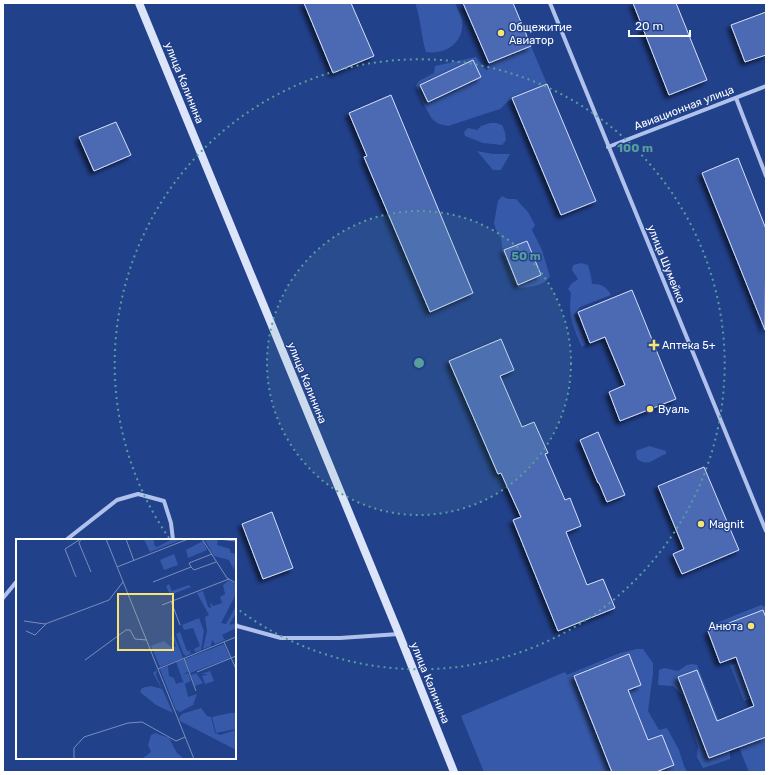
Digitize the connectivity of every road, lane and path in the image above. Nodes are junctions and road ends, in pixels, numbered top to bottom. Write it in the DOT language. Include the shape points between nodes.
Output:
graph roads {
  1 [pos="139,3"];
  2 [pos="550,3"];
  3 [pos="766,86"];
  4 [pos="736,98"];
  5 [pos="608,147"];
  6 [pos="766,176"];
  7 [pos="766,532"];
  8 [pos="67,539"];
  9 [pos="173,539"];
  10 [pos="16,582"];
  11 [pos="3,598"];
  12 [pos="236,625"];
  13 [pos="399,634"];
  14 [pos="454,772"];
  1 -- 13 [label="main road, улица Калинина"];
  2 -- 5 [label="street, улица Шумейко"];
  3 -- 4 [label="street, Авиационная улица"];
  4 -- 5 [label="street, Авиационная улица"];
  4 -- 6 [label="street"];
  5 -- 7 [label="street, улица Шумейко"];
  8 -- 9 [label="street" via="117,500 138,494 164,501"];
  10 -- 11 [label="street"];
  12 -- 13 [label="street" via="281,638"];
  13 -- 14 [label="main road, улица Калинина"];
}
